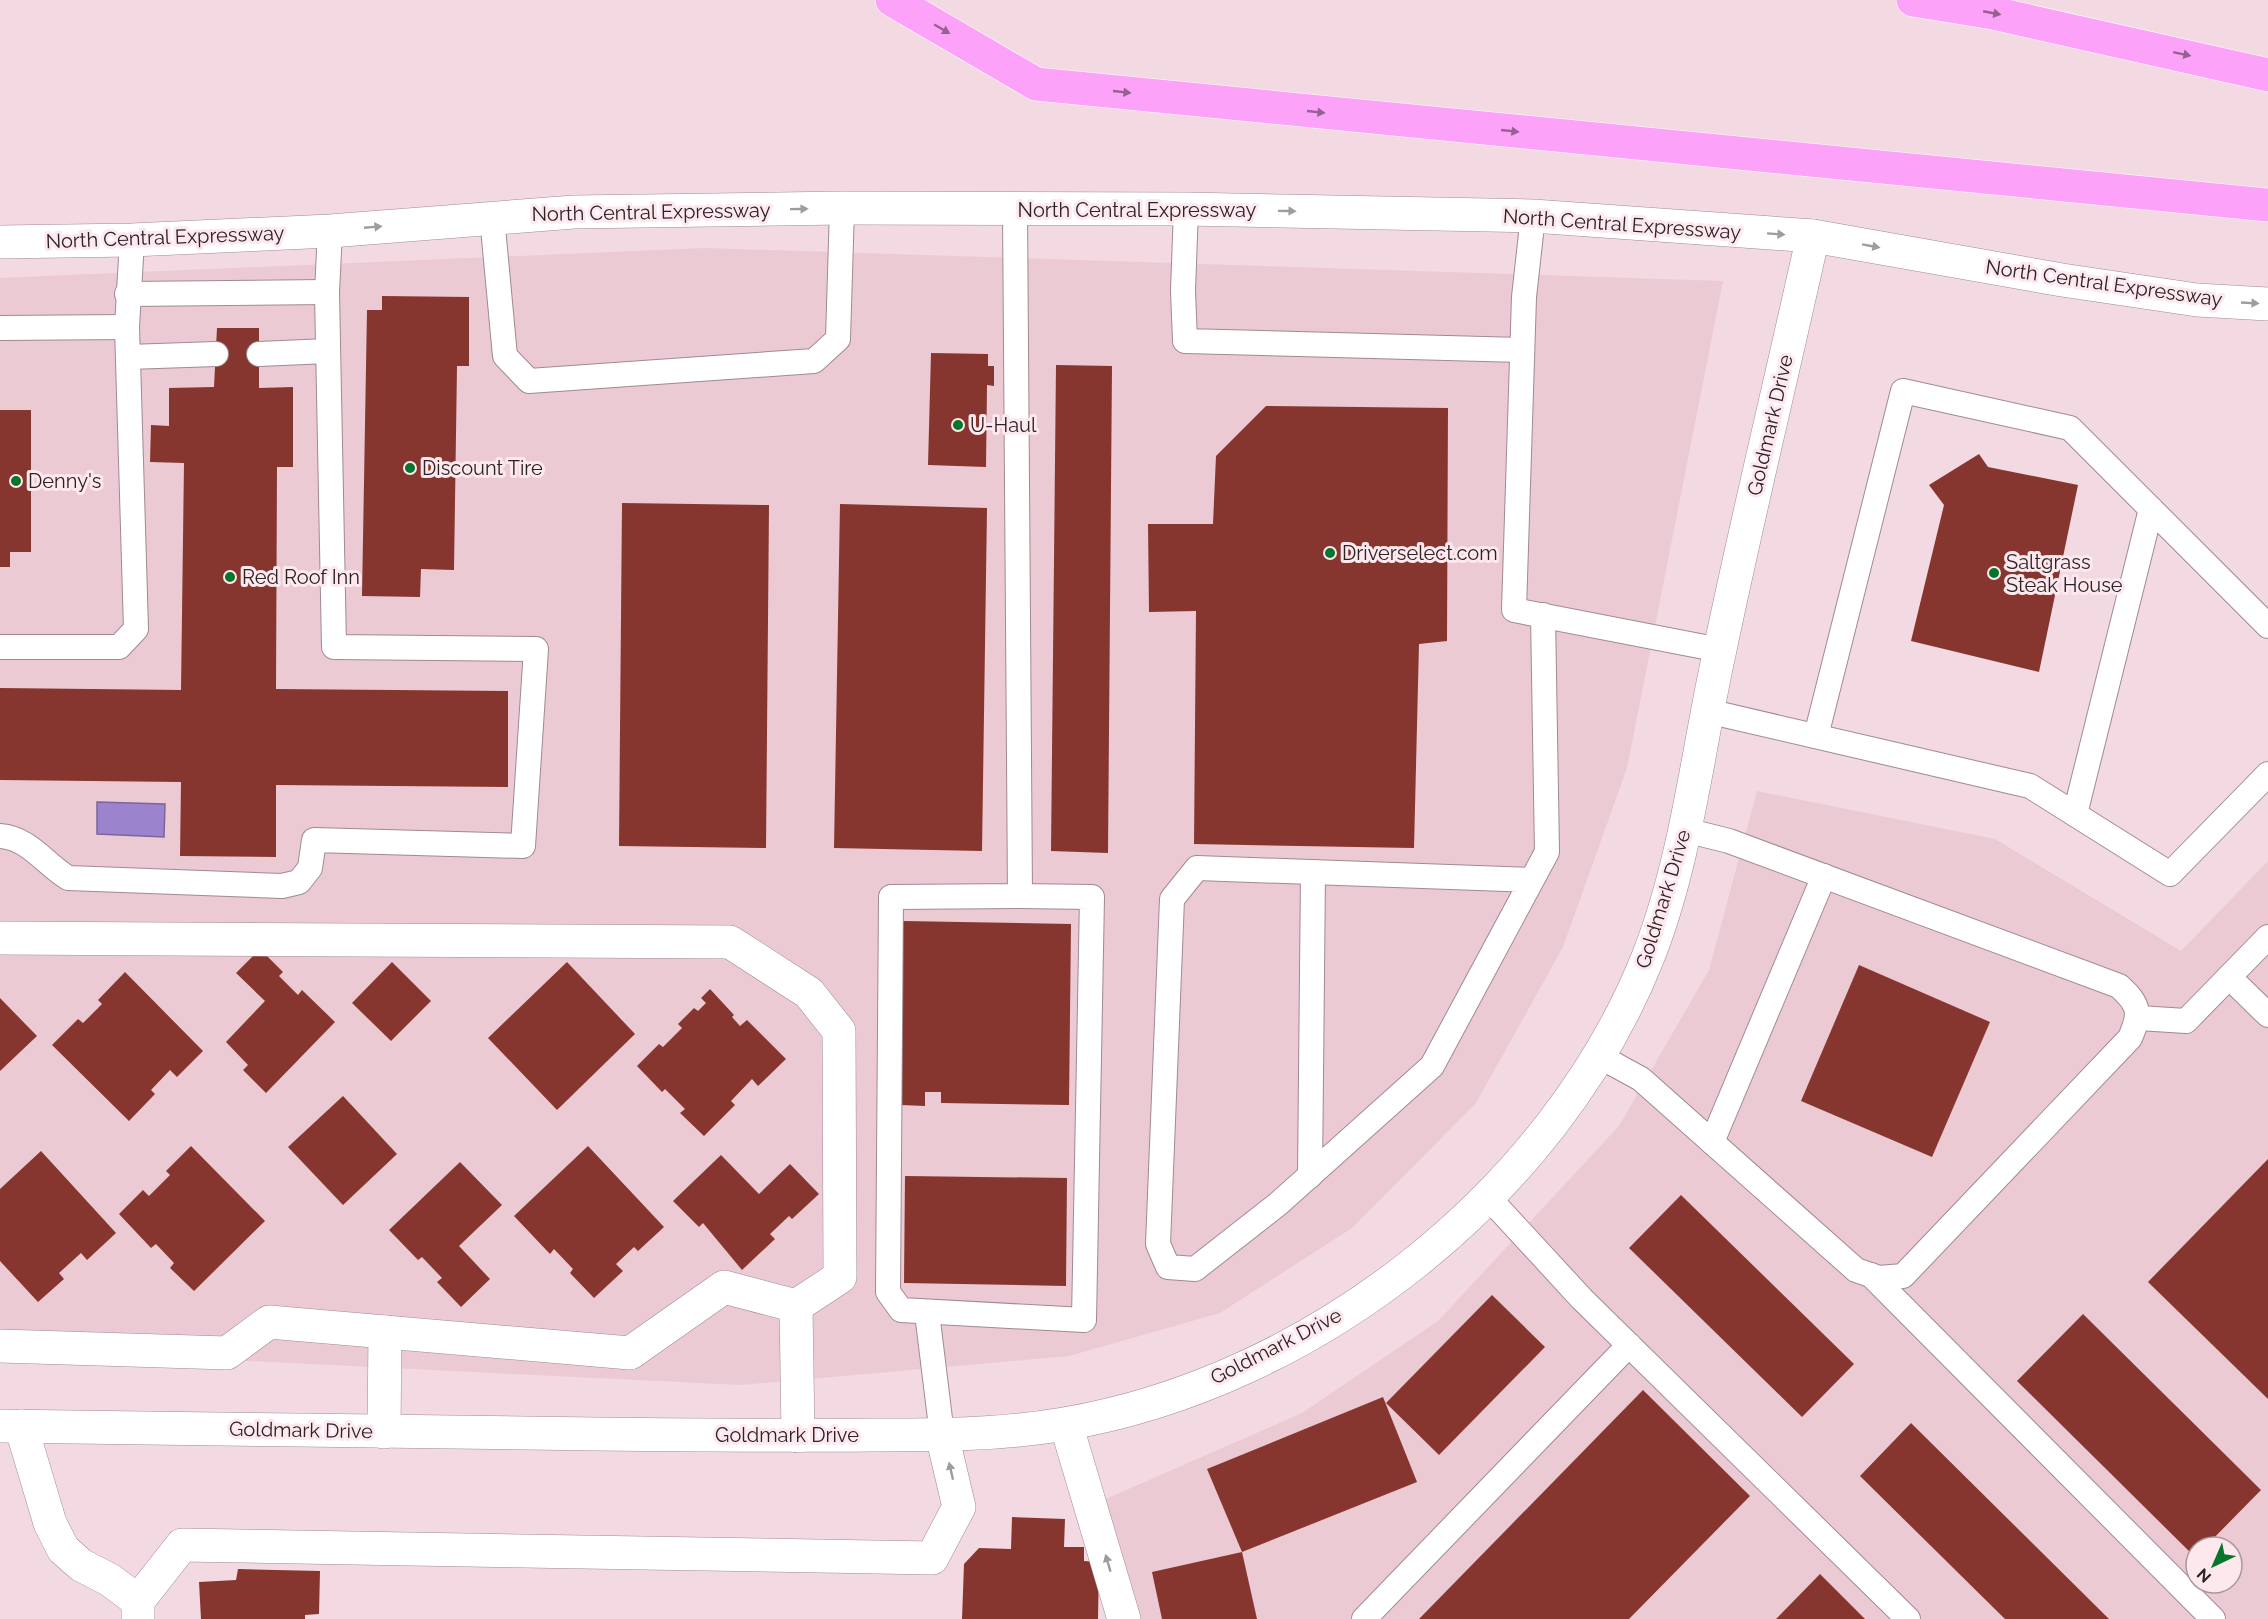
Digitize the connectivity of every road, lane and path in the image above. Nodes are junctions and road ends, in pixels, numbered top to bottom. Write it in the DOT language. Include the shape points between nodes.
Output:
graph roads {
  1 [pos="892,0"];
  2 [pos="1913,0"];
  3 [pos="2268,75"];
  4 [pos="2268,205"];
  5 [pos="842,208"];
  6 [pos="1015,209"];
  7 [pos="1186,209"];
  8 [pos="1533,216"];
  9 [pos="492,217"];
  10 [pos="330,231"];
  11 [pos="1813,236"];
  12 [pos="132,240"];
  13 [pos="0,242"];
  14 [pos="327,291"];
  15 [pos="127,294"];
  16 [pos="2268,304"];
  17 [pos="127,327"];
  18 [pos="0,328"];
  19 [pos="1521,350"];
  20 [pos="328,351"];
  21 [pos="216,354"];
  22 [pos="259,354"];
  23 [pos="128,357"];
  24 [pos="2151,509"];
  25 [pos="1542,615"];
  26 [pos="2268,626"];
  27 [pos="0,647"];
  28 [pos="1720,650"];
  29 [pos="1707,711"];
  30 [pos="1816,736"];
  31 [pos="2268,774"];
  32 [pos="2075,814"];
  33 [pos="1685,830"];
  34 [pos="0,836"];
  35 [pos="1313,872"];
  36 [pos="1824,876"];
  37 [pos="1532,880"];
  38 [pos="1020,896"];
  39 [pos="2268,937"];
  40 [pos="0,938"];
  41 [pos="2229,976"];
  42 [pos="2268,1015"];
  43 [pos="2139,1018"];
  44 [pos="1599,1056"];
  45 [pos="1712,1142"];
  46 [pos="1310,1176"];
  47 [pos="1488,1197"];
  48 [pos="1871,1275"];
  49 [pos="796,1306"];
  50 [pos="927,1313"];
  51 [pos="385,1332"];
  52 [pos="0,1346"];
  53 [pos="1629,1346"];
  54 [pos="1066,1424"];
  55 [pos="10,1426"];
  56 [pos="384,1432"];
  57 [pos="942,1435"];
  58 [pos="798,1436"];
  59 [pos="138,1610"];
  60 [pos="1124,1619"];
  61 [pos="1364,1619"];
  62 [pos="1908,1619"];
  63 [pos="2214,1619"];
  1 -- 4 [label="highway, one-way" via="1036,84"];
  2 -- 3 [label="highway, one-way" via="2016,18"];
  5 -- 6 [label="street, North Central Expressway"];
  9 -- 5 [label="street, North Central Expressway, one-way"];
  5 -- 9 [label="lane" via="838,339 814,362 529,381 505,356"];
  6 -- 7 [label="street, North Central Expressway"];
  6 -- 38 [label="lane"];
  7 -- 8 [label="street, North Central Expressway, one-way"];
  7 -- 19 [label="lane" via="1185,341"];
  8 -- 11 [label="street, North Central Expressway, one-way"];
  8 -- 19 [label="lane"];
  10 -- 9 [label="street, North Central Expressway, one-way"];
  10 -- 12 [label="street, North Central Expressway"];
  10 -- 14 [label="lane"];
  11 -- 16 [label="street, North Central Expressway, one-way" via="2062,280 2197,300"];
  11 -- 28 [label="street, Goldmark Drive"];
  12 -- 13 [label="street, North Central Expressway"];
  12 -- 15 [label="lane"];
  14 -- 15 [label="lane"];
  14 -- 20 [label="lane"];
  15 -- 17 [label="lane"];
  17 -- 18 [label="lane"];
  17 -- 23 [label="lane"];
  19 -- 25 [label="lane" via="1514,610"];
  20 -- 22 [label="lane"];
  20 -- 34 [label="lane" via="334,647 536,649 523,846 314,840 310,867 299,882 282,886 68,878 26,843"];
  21 -- 23 [label="lane"];
  23 -- 27 [label="lane" via="135,629 119,647"];
  24 -- 26 [label="lane"];
  24 -- 30 [label="lane" via="2070,428 1903,391"];
  24 -- 32 [label="lane"];
  25 -- 28 [label="lane"];
  25 -- 37 [label="lane" via="1547,852"];
  28 -- 29 [label="street, Goldmark Drive"];
  29 -- 30 [label="lane"];
  29 -- 33 [label="street, Goldmark Drive"];
  30 -- 32 [label="lane" via="2030,786"];
  31 -- 32 [label="lane" via="2170,874"];
  33 -- 36 [label="lane" via="1729,841"];
  33 -- 44 [label="street, Goldmark Drive" via="1650,953"];
  35 -- 37 [label="lane"];
  35 -- 46 [label="lane"];
  35 -- 46 [label="lane" via="1197,868 1172,899 1158,1244 1168,1267 1195,1269"];
  36 -- 43 [label="lane" via="2119,986 2134,999"];
  36 -- 45 [label="lane"];
  37 -- 46 [label="lane" via="1432,1066"];
  38 -- 50 [label="lane" via="891,897 888,1292 902,1310"];
  38 -- 50 [label="lane" via="1092,897 1084,1320"];
  39 -- 41 [label="lane"];
  40 -- 49 [label="street" via="730,942 809,993 839,1031 840,1277"];
  41 -- 42 [label="lane"];
  41 -- 43 [label="lane" via="2186,1021"];
  43 -- 48 [label="lane" via="2130,1038 1903,1276"];
  44 -- 45 [label="lane" via="1641,1079"];
  44 -- 47 [label="street, Goldmark Drive" via="1567,1105"];
  45 -- 48 [label="lane" via="1856,1270"];
  47 -- 53 [label="lane"];
  47 -- 54 [label="street, Goldmark Drive" via="1434,1248 1317,1330 1185,1391 1126,1411"];
  48 -- 63 [label="lane"];
  49 -- 51 [label="street" via="724,1287 630,1353"];
  49 -- 58 [label="street"];
  50 -- 57 [label="lane"];
  51 -- 52 [label="street" via="269,1322 227,1353"];
  51 -- 56 [label="street"];
  53 -- 61 [label="lane"];
  53 -- 62 [label="lane"];
  54 -- 57 [label="street, Goldmark Drive"];
  60 -- 54 [label="street, one-way"];
  55 -- 56 [label="street, Goldmark Drive"];
  55 -- 59 [label="street" via="63,1549 81,1565 110,1580"];
  56 -- 58 [label="street, Goldmark Drive"];
  57 -- 58 [label="street, Goldmark Drive"];
  59 -- 57 [label="street, one-way" via="182,1545 932,1558 959,1508"];
}
